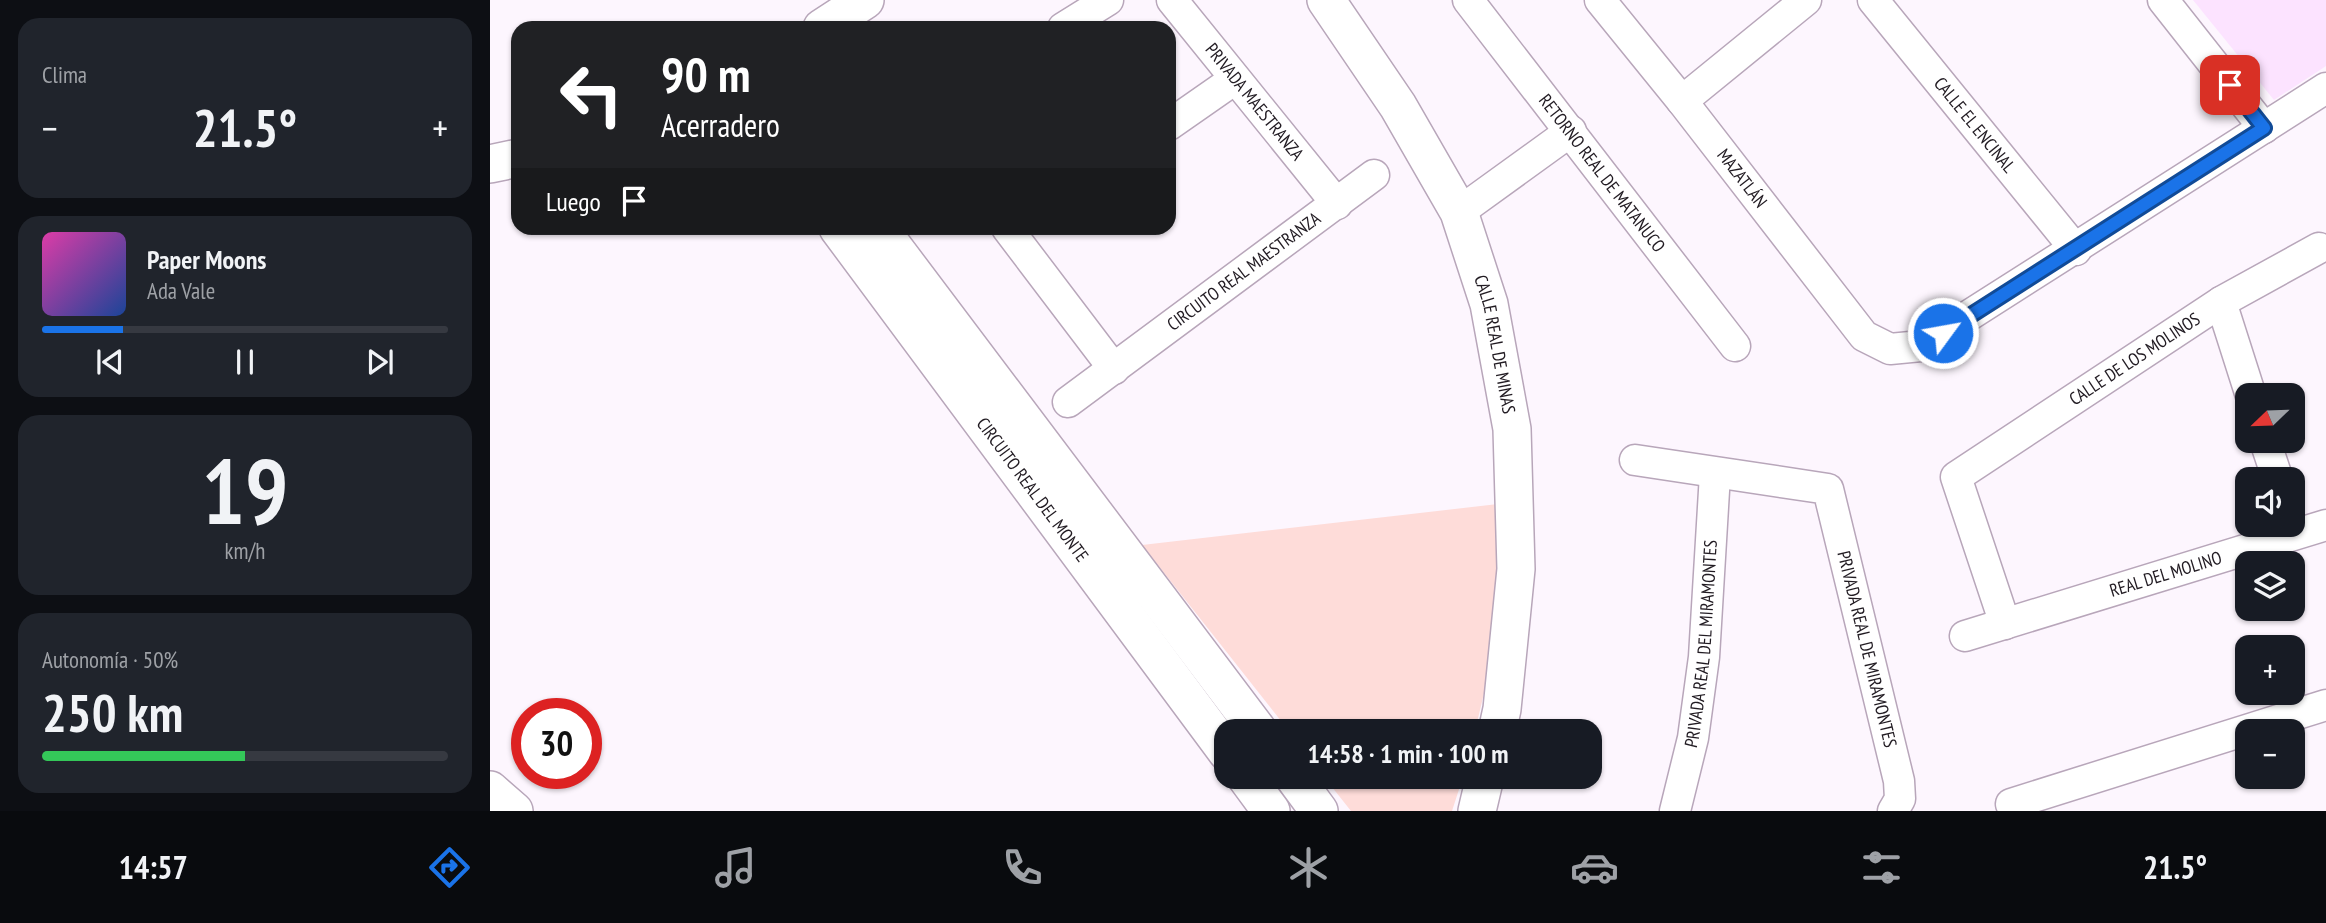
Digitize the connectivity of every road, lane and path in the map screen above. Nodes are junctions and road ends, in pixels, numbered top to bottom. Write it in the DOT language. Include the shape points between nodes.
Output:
graph roads {
  1 [pos="864,0"];
  2 [pos="1108,0"];
  3 [pos="1172,0"];
  4 [pos="1326,0"];
  5 [pos="1468,0"];
  6 [pos="1600,0"];
  7 [pos="1806,0"];
  8 [pos="1873,0"];
  9 [pos="2163,0"];
  10 [pos="832,21"];
  11 [pos="1074,21"];
  12 [pos="1235,79"];
  13 [pos="2326,88"];
  14 [pos="1682,101"];
  15 [pos="1176,120"];
  16 [pos="2264,128"];
  17 [pos="1571,131"];
  18 [pos="511,160"];
  19 [pos="490,164"];
  20 [pos="1374,175"];
  21 [pos="1336,204"];
  22 [pos="1460,212"];
  23 [pos="843,235"];
  24 [pos="884,235"];
  25 [pos="1019,235"];
  26 [pos="2319,248"];
  27 [pos="2076,250"];
  28 [pos="2221,302"];
  29 [pos="1735,346"];
  30 [pos="1114,369"];
  31 [pos="2247,383"];
  32 [pos="1068,402"];
  33 [pos="1635,460"];
  34 [pos="1716,474"];
  35 [pos="2326,525"];
  36 [pos="2305,528"];
  37 [pos="2272,537"];
  38 [pos="2005,624"];
  39 [pos="1965,636"];
  40 [pos="2326,705"];
  41 [pos="1249,719"];
  42 [pos="1500,719"];
  43 [pos="1214,734"];
  44 [pos="1254,789"];
  45 [pos="1303,789"];
  46 [pos="1482,789"];
  47 [pos="490,790"];
  48 [pos="2011,804"];
  49 [pos="514,811"];
  50 [pos="1271,811"];
  51 [pos="1319,811"];
  52 [pos="1476,811"];
  53 [pos="1675,811"];
  54 [pos="1893,811"];
  1 -- 10 [label="street"];
  2 -- 11 [label="street"];
  3 -- 12 [label="street, PRIVADA MAESTRANZA"];
  4 -- 22 [label="street, CALLE REAL DE MINAS" via="1398,106"];
  5 -- 17 [label="street, RETORNO REAL DE MATANUCO"];
  6 -- 14 [label="street, MAZATLÁN"];
  7 -- 14 [label="street"];
  8 -- 27 [label="street, CALLE EL ENCINAL"];
  9 -- 16 [label="street"];
  12 -- 15 [label="street"];
  12 -- 21 [label="street, PRIVADA MAESTRANZA"];
  13 -- 16 [label="street"];
  14 -- 27 [label="street, MAZATLÁN" via="1864,336 1890,349 1921,346"];
  16 -- 27 [label="street"];
  17 -- 22 [label="street"];
  17 -- 29 [label="street, RETORNO REAL DE MATANUCO"];
  18 -- 19 [label="street"];
  20 -- 21 [label="street, CIRCUITO REAL MAESTRANZA"];
  21 -- 30 [label="street, CIRCUITO REAL MAESTRANZA"];
  22 -- 42 [label="street, CALLE REAL DE MINAS" via="1489,304 1511,429 1516,569"];
  23 -- 43 [label="street, CIRCUITO REAL DEL MONTE"];
  24 -- 41 [label="street, CIRCUITO REAL DEL MONTE"];
  25 -- 30 [label="street"];
  26 -- 28 [label="street, CALLE DE LOS MOLINOS"];
  28 -- 31 [label="street"];
  28 -- 38 [label="street, CALLE DE LOS MOLINOS" via="1956,477"];
  30 -- 32 [label="street, CIRCUITO REAL MAESTRANZA"];
  33 -- 34 [label="street"];
  34 -- 53 [label="street, PRIVADA REAL DEL MIRAMONTES" via="1704,657 1693,738"];
  34 -- 54 [label="street, PRIVADA REAL DE MIRAMONTES" via="1828,489 1899,781 1900,799"];
  35 -- 36 [label="street, REAL DEL MOLINO"];
  37 -- 38 [label="street, REAL DEL MOLINO"];
  38 -- 39 [label="street, REAL DEL MOLINO"];
  40 -- 48 [label="street"];
  44 -- 50 [label="street"];
  45 -- 51 [label="street"];
  46 -- 52 [label="street"];
  47 -- 49 [label="street"];
}
